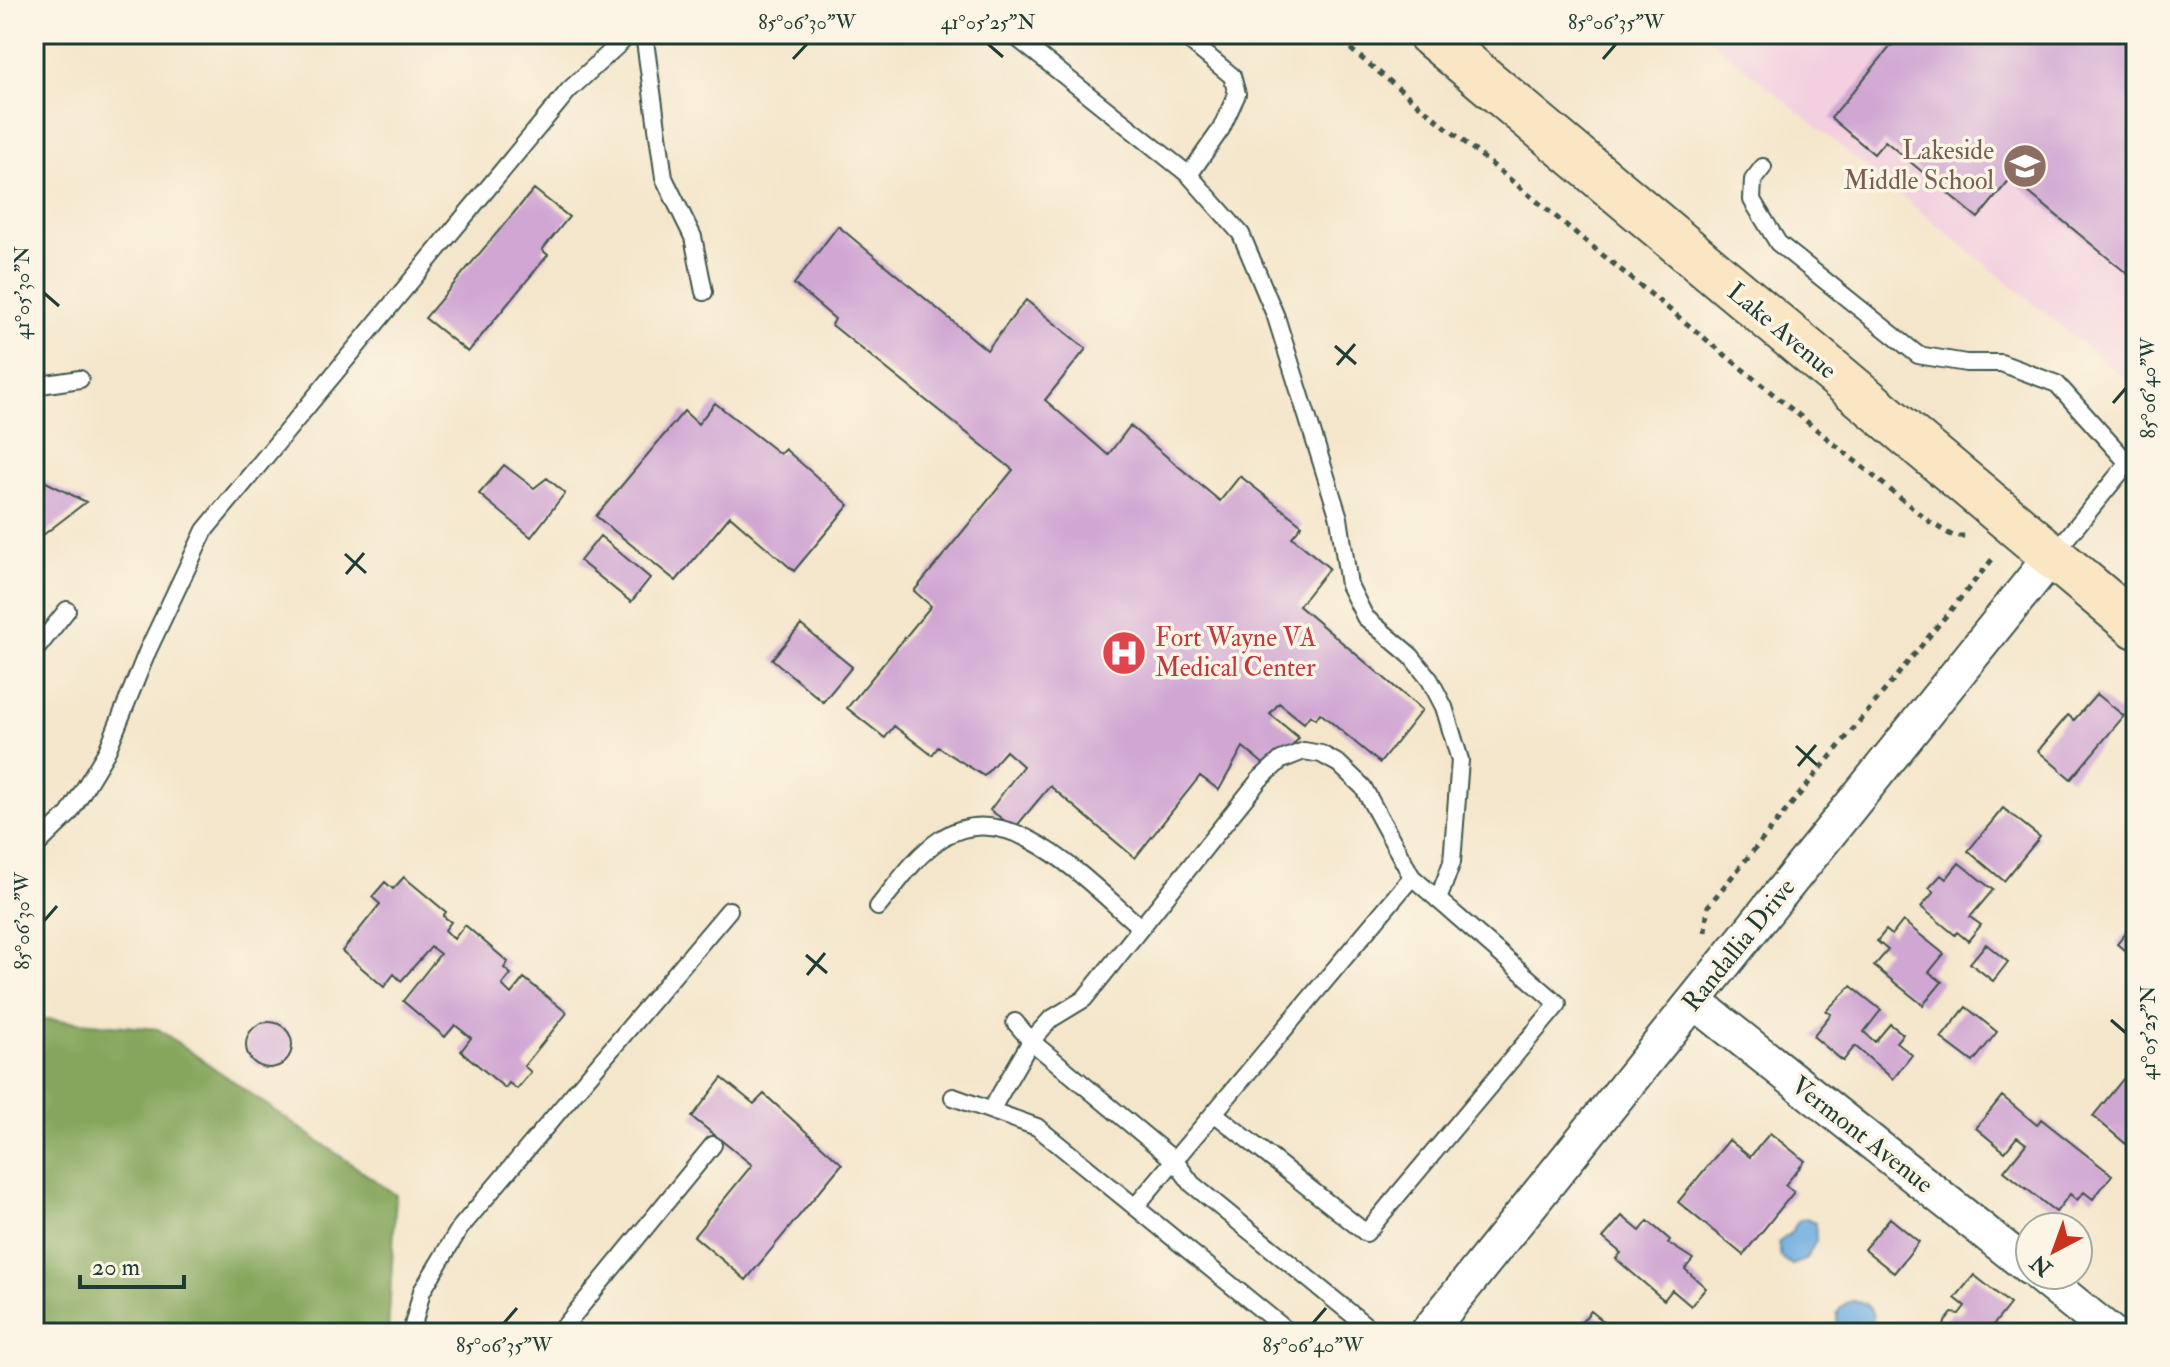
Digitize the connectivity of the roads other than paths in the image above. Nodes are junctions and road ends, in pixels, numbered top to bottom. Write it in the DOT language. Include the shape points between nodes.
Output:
graph roads {
  1 [pos="630,34"];
  2 [pos="644,34"];
  3 [pos="1012,34"];
  4 [pos="1181,34"];
  5 [pos="1430,34"];
  6 [pos="1763,167"];
  7 [pos="1189,175"];
  8 [pos="704,292"];
  9 [pos="80,379"];
  10 [pos="34,386"];
  11 [pos="2132,464"];
  12 [pos="2051,557"];
  13 [pos="67,610"];
  14 [pos="2136,626"];
  15 [pos="34,652"];
  16 [pos="34,848"];
  17 [pos="1412,877"];
  18 [pos="1438,900"];
  19 [pos="878,907"];
  20 [pos="729,910"];
  21 [pos="1139,926"];
  22 [pos="1694,1001"];
  23 [pos="1015,1022"];
  24 [pos="1031,1041"];
  25 [pos="953,1097"];
  26 [pos="991,1110"];
  27 [pos="1214,1113"];
  28 [pos="713,1145"];
  29 [pos="1175,1161"];
  30 [pos="1135,1207"];
  31 [pos="2014,1255"];
  32 [pos="2059,1291"];
  33 [pos="2136,1322"];
  34 [pos="411,1333"];
  35 [pos="559,1333"];
  36 [pos="1290,1333"];
  37 [pos="1375,1333"];
  38 [pos="1427,1333"];
  39 [pos="2111,1333"];
  40 [pos="2127,1333"];
  1 -- 16 [label="lane" via="569,90 205,530 107,751 69,814"];
  2 -- 8 [label="lane" via="664,178 693,237"];
  3 -- 7 [label="lane"];
  4 -- 7 [label="lane" via="1232,76 1237,94 1221,129"];
  5 -- 12 [label="main road, Lake Avenue"];
  6 -- 11 [label="lane" via="1753,180 1752,200 1778,243 1918,355 2001,363 2057,384"];
  7 -- 18 [label="lane" via="1241,234 1276,317 1339,518 1349,585 1365,617 1411,656 1444,707 1460,760 1452,862"];
  9 -- 10 [label="lane"];
  11 -- 12 [label="lane"];
  12 -- 14 [label="main road, Lake Avenue"];
  12 -- 22 [label="street, Randallia Drive"];
  13 -- 15 [label="lane"];
  17 -- 18 [label="lane"];
  17 -- 21 [label="lane" via="1363,787 1339,764 1304,751 1281,760 1260,779"];
  17 -- 27 [label="lane"];
  18 -- 27 [label="lane" via="1558,1004 1366,1233"];
  19 -- 21 [label="lane" via="941,839 960,829 984,826 1010,830 1039,844"];
  20 -- 34 [label="lane" via="460,1228 422,1291"];
  21 -- 24 [label="lane" via="1084,999 1051,1019"];
  22 -- 31 [label="street, Vermont Avenue"];
  22 -- 38 [label="street, Randallia Drive"];
  23 -- 24 [label="lane"];
  24 -- 26 [label="lane"];
  24 -- 29 [label="lane"];
  25 -- 26 [label="lane"];
  26 -- 30 [label="lane" via="1037,1127"];
  27 -- 29 [label="lane"];
  28 -- 35 [label="lane"];
  29 -- 30 [label="lane"];
  29 -- 37 [label="lane" via="1192,1184"];
  30 -- 36 [label="lane"];
  32 -- 39 [label="street"];
  33 -- 40 [label="street"];
}
